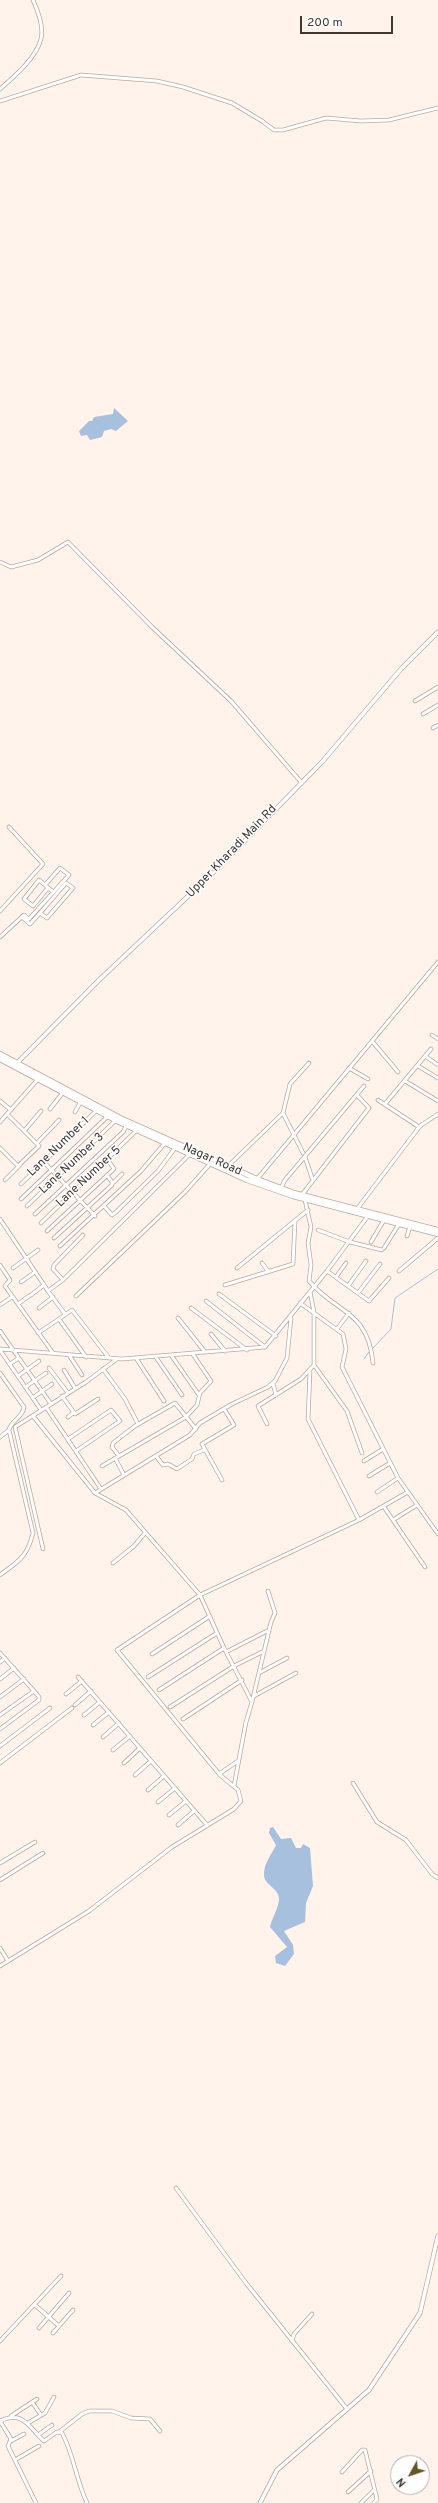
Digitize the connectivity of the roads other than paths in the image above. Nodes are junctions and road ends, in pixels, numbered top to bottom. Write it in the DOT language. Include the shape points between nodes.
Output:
graph roads {
  1 [pos="33,0"];
  2 [pos="0,89"];
  3 [pos="0,101"];
  4 [pos="438,108"];
  5 [pos="0,562"];
  6 [pos="438,632"];
  7 [pos="438,687"];
  8 [pos="415,701"];
  9 [pos="438,705"];
  10 [pos="423,714"];
  11 [pos="438,725"];
  12 [pos="433,728"];
  13 [pos="300,782"];
  14 [pos="9,827"];
  15 [pos="45,885"];
  16 [pos="48,888"];
  17 [pos="53,892"];
  18 [pos="0,911"];
  19 [pos="40,912"];
  20 [pos="22,917"];
  21 [pos="0,937"];
  22 [pos="438,962"];
  23 [pos="432,1035"];
  24 [pos="438,1039"];
  25 [pos="372,1041"];
  26 [pos="431,1049"];
  27 [pos="0,1054"];
  28 [pos="425,1056"];
  29 [pos="0,1059"];
  30 [pos="17,1063"];
  31 [pos="309,1063"];
  32 [pos="438,1065"];
  33 [pos="418,1066"];
  34 [pos="349,1068"];
  35 [pos="398,1072"];
  36 [pos="39,1078"];
  37 [pos="368,1078"];
  38 [pos="438,1078"];
  39 [pos="405,1081"];
  40 [pos="364,1086"];
  41 [pos="64,1091"];
  42 [pos="357,1095"];
  43 [pos="378,1100"];
  44 [pos="438,1100"];
  45 [pos="0,1101"];
  46 [pos="81,1101"];
  47 [pos="385,1104"];
  48 [pos="50,1109"];
  49 [pos="11,1110"];
  50 [pos="97,1110"];
  51 [pos="41,1111"];
  52 [pos="75,1112"];
  53 [pos="283,1113"];
  54 [pos="7,1114"];
  55 [pos="108,1116"];
  56 [pos="437,1116"];
  57 [pos="59,1120"];
  58 [pos="116,1120"];
  59 [pos="0,1122"];
  60 [pos="127,1125"];
  61 [pos="419,1127"];
  62 [pos="24,1130"];
  63 [pos="137,1130"];
  64 [pos="144,1131"];
  65 [pos="295,1133"];
  66 [pos="38,1142"];
  67 [pos="81,1143"];
  68 [pos="165,1143"];
  69 [pos="0,1148"];
  70 [pos="175,1148"];
  71 [pos="88,1150"];
  72 [pos="303,1153"];
  73 [pos="190,1154"];
  74 [pos="305,1157"];
  75 [pos="108,1160"];
  76 [pos="44,1162"];
  77 [pos="210,1164"];
  78 [pos="20,1165"];
  79 [pos="228,1167"];
  80 [pos="52,1170"];
  81 [pos="122,1174"];
  82 [pos="107,1175"];
  83 [pos="58,1178"];
  84 [pos="312,1178"];
  85 [pos="257,1179"];
  86 [pos="6,1180"];
  87 [pos="113,1183"];
  88 [pos="21,1184"];
  89 [pos="65,1185"];
  90 [pos="281,1188"];
  91 [pos="73,1193"];
  92 [pos="300,1196"];
  93 [pos="21,1199"];
  94 [pos="80,1200"];
  95 [pos="305,1200"];
  96 [pos="27,1206"];
  97 [pos="104,1206"];
  98 [pos="87,1208"];
  99 [pos="356,1209"];
  100 [pos="308,1210"];
  101 [pos="35,1214"];
  102 [pos="94,1216"];
  103 [pos="368,1216"];
  104 [pos="0,1219"];
  105 [pos="295,1220"];
  106 [pos="384,1220"];
  107 [pos="41,1223"];
  108 [pos="399,1224"];
  109 [pos="410,1227"];
  110 [pos="318,1230"];
  111 [pos="438,1230"];
  112 [pos="47,1231"];
  113 [pos="438,1234"];
  114 [pos="83,1235"];
  115 [pos="408,1236"];
  116 [pos="54,1238"];
  117 [pos="438,1238"];
  118 [pos="350,1242"];
  119 [pos="370,1242"];
  120 [pos="60,1246"];
  121 [pos="38,1250"];
  122 [pos="27,1259"];
  123 [pos="366,1261"];
  124 [pos="262,1263"];
  125 [pos="346,1263"];
  126 [pos="380,1264"];
  127 [pos="0,1265"];
  128 [pos="13,1268"];
  129 [pos="237,1268"];
  130 [pos="268,1271"];
  131 [pos="328,1271"];
  132 [pos="399,1271"];
  133 [pos="35,1272"];
  134 [pos="336,1277"];
  135 [pos="389,1278"];
  136 [pos="63,1280"];
  137 [pos="20,1282"];
  138 [pos="44,1285"];
  139 [pos="225,1285"];
  140 [pos="348,1286"];
  141 [pos="314,1287"];
  142 [pos="48,1291"];
  143 [pos="310,1292"];
  144 [pos="358,1293"];
  145 [pos="219,1294"];
  146 [pos="76,1296"];
  147 [pos="12,1297"];
  148 [pos="53,1297"];
  149 [pos="206,1301"];
  150 [pos="300,1303"];
  151 [pos="18,1304"];
  152 [pos="0,1305"];
  153 [pos="39,1308"];
  154 [pos="191,1308"];
  155 [pos="314,1312"];
  156 [pos="349,1313"];
  157 [pos="65,1314"];
  158 [pos="291,1315"];
  159 [pos="178,1318"];
  160 [pos="59,1319"];
  161 [pos="337,1329"];
  162 [pos="0,1331"];
  163 [pos="38,1333"];
  164 [pos="211,1334"];
  165 [pos="276,1336"];
  166 [pos="265,1347"];
  167 [pos="0,1349"];
  168 [pos="13,1350"];
  169 [pos="247,1350"];
  170 [pos="225,1351"];
  171 [pos="205,1352"];
  172 [pos="53,1353"];
  173 [pos="192,1353"];
  174 [pos="69,1355"];
  175 [pos="171,1355"];
  176 [pos="155,1356"];
  177 [pos="86,1357"];
  178 [pos="19,1358"];
  179 [pos="109,1358"];
  180 [pos="136,1358"];
  181 [pos="117,1359"];
  182 [pos="39,1362"];
  183 [pos="373,1363"];
  184 [pos="10,1364"];
  185 [pos="314,1365"];
  186 [pos="49,1368"];
  187 [pos="103,1369"];
  188 [pos="27,1370"];
  189 [pos="64,1370"];
  190 [pos="310,1371"];
  191 [pos="0,1372"];
  192 [pos="46,1373"];
  193 [pos="82,1375"];
  194 [pos="18,1376"];
  195 [pos="35,1381"];
  196 [pos="52,1384"];
  197 [pos="273,1384"];
  198 [pos="27,1386"];
  199 [pos="75,1388"];
  200 [pos="42,1391"];
  201 [pos="68,1393"];
  202 [pos="182,1395"];
  203 [pos="199,1395"];
  204 [pos="276,1395"];
  205 [pos="62,1396"];
  206 [pos="34,1397"];
  207 [pos="98,1399"];
  208 [pos="164,1401"];
  209 [pos="51,1404"];
  210 [pos="46,1407"];
  211 [pos="224,1409"];
  212 [pos="41,1410"];
  213 [pos="73,1413"];
  214 [pos="33,1416"];
  215 [pos="186,1416"];
  216 [pos="68,1417"];
  217 [pos="138,1424"];
  218 [pos="267,1424"];
  219 [pos="196,1429"];
  220 [pos="10,1430"];
  221 [pos="0,1437"];
  222 [pos="68,1439"];
  223 [pos="383,1449"];
  224 [pos="204,1450"];
  225 [pos="76,1451"];
  226 [pos="362,1453"];
  227 [pos="119,1456"];
  228 [pos="156,1456"];
  229 [pos="115,1458"];
  230 [pos="364,1461"];
  231 [pos="390,1463"];
  232 [pos="102,1466"];
  233 [pos="124,1475"];
  234 [pos="369,1476"];
  235 [pos="398,1478"];
  236 [pos="222,1480"];
  237 [pos="101,1489"];
  238 [pos="377,1492"];
  239 [pos="408,1492"];
  240 [pos="95,1493"];
  241 [pos="417,1505"];
  242 [pos="384,1507"];
  243 [pos="359,1520"];
  244 [pos="393,1520"];
  245 [pos="145,1533"];
  246 [pos="438,1534"];
  247 [pos="44,1549"];
  248 [pos="113,1563"];
  249 [pos="425,1567"];
  250 [pos="0,1575"];
  251 [pos="268,1591"];
  252 [pos="200,1594"];
  253 [pos="210,1616"];
  254 [pos="269,1630"];
  255 [pos="217,1633"];
  256 [pos="224,1648"];
  257 [pos="264,1651"];
  258 [pos="0,1652"];
  259 [pos="226,1652"];
  260 [pos="152,1654"];
  261 [pos="5,1658"];
  262 [pos="287,1658"];
  263 [pos="0,1662"];
  264 [pos="234,1666"];
  265 [pos="14,1668"];
  266 [pos="259,1672"];
  267 [pos="296,1673"];
  268 [pos="78,1677"];
  269 [pos="148,1677"];
  270 [pos="0,1679"];
  271 [pos="24,1679"];
  272 [pos="242,1680"];
  273 [pos="82,1681"];
  274 [pos="159,1690"];
  275 [pos="34,1691"];
  276 [pos="91,1691"];
  277 [pos="66,1694"];
  278 [pos="254,1696"];
  279 [pos="0,1697"];
  280 [pos="100,1702"];
  281 [pos="252,1702"];
  282 [pos="75,1705"];
  283 [pos="170,1707"];
  284 [pos="50,1708"];
  285 [pos="72,1708"];
  286 [pos="109,1712"];
  287 [pos="0,1715"];
  288 [pos="84,1715"];
  289 [pos="183,1719"];
  290 [pos="119,1723"];
  291 [pos="93,1725"];
  292 [pos="0,1729"];
  293 [pos="130,1736"];
  294 [pos="103,1738"];
  295 [pos="0,1746"];
  296 [pos="140,1748"];
  297 [pos="113,1750"];
  298 [pos="151,1761"];
  299 [pos="238,1761"];
  300 [pos="0,1762"];
  301 [pos="124,1763"];
  302 [pos="219,1774"];
  303 [pos="135,1775"];
  304 [pos="164,1776"];
  305 [pos="353,1783"];
  306 [pos="234,1786"];
  307 [pos="175,1788"];
  308 [pos="148,1790"];
  309 [pos="186,1801"];
  310 [pos="158,1802"];
  311 [pos="194,1811"];
  312 [pos="169,1815"];
  313 [pos="178,1825"];
  314 [pos="207,1825"];
  315 [pos="35,1842"];
  316 [pos="43,1853"];
  317 [pos="0,1863"];
  318 [pos="438,1878"];
  319 [pos="0,1880"];
  320 [pos="0,1948"];
  321 [pos="8,1961"];
  322 [pos="0,1966"];
  323 [pos="176,2188"];
  324 [pos="438,2236"];
  325 [pos="61,2276"];
  326 [pos="70,2293"];
  327 [pos="35,2305"];
  328 [pos="73,2310"];
  329 [pos="312,2314"];
  330 [pos="48,2317"];
  331 [pos="59,2326"];
  332 [pos="39,2328"];
  333 [pos="53,2333"];
  334 [pos="0,2341"];
  335 [pos="292,2341"];
  336 [pos="54,2397"];
  337 [pos="37,2399"];
  338 [pos="32,2402"];
  339 [pos="347,2409"];
  340 [pos="41,2415"];
  341 [pos="11,2416"];
  342 [pos="0,2421"];
  343 [pos="28,2423"];
  344 [pos="52,2425"];
  345 [pos="160,2430"];
  346 [pos="59,2432"];
  347 [pos="24,2434"];
  348 [pos="38,2435"];
  349 [pos="11,2441"];
  350 [pos="39,2446"];
  351 [pos="15,2460"];
  352 [pos="371,2471"];
  353 [pos="342,2472"];
  354 [pos="374,2490"];
  355 [pos="348,2492"];
  356 [pos="36,2503"];
  357 [pos="87,2503"];
  358 [pos="260,2503"];
  359 [pos="361,2503"];
  360 [pos="374,2503"];
  1 -- 2 [label="street" via="42,29 40,42 23,66"];
  3 -- 4 [label="street" via="81,76 157,81 183,87 232,103 262,120 272,130 283,130 326,118 389,120"];
  5 -- 13 [label="street" via="10,567 38,560 68,542 232,701"];
  6 -- 13 [label="street, Upper Kharadi Main Rd" via="416,652 322,762"];
  7 -- 8 [label="street"];
  9 -- 10 [label="street"];
  11 -- 12 [label="street"];
  13 -- 30 [label="street, Upper Kharadi Main Rd" via="218,868 99,980"];
  14 -- 18 [label="street" via="43,864"];
  15 -- 16 [label="street"];
  15 -- 16 [label="street" via="39,880 24,898 33,906"];
  15 -- 17 [label="street" via="60,868 69,875"];
  16 -- 17 [label="street"];
  17 -- 20 [label="street" via="29,919 24,915"];
  19 -- 19 [label="street" via="47,918 73,888 66,883"];
  19 -- 20 [label="street" via="30,924"];
  20 -- 21 [label="street"];
  22 -- 25 [label="street"];
  23 -- 24 [label="street"];
  25 -- 34 [label="street"];
  25 -- 35 [label="street"];
  26 -- 28 [label="street"];
  27 -- 30 [label="highway, Nagar Road"];
  28 -- 32 [label="street"];
  28 -- 33 [label="street"];
  29 -- 36 [label="highway, Nagar Road"];
  30 -- 64 [label="highway, Nagar Road"];
  31 -- 53 [label="street" via="290,1084"];
  33 -- 38 [label="street"];
  33 -- 39 [label="street"];
  34 -- 37 [label="street"];
  34 -- 65 [label="street"];
  36 -- 41 [label="highway, Nagar Road"];
  36 -- 49 [label="street"];
  39 -- 44 [label="street"];
  39 -- 47 [label="street"];
  40 -- 42 [label="street"];
  41 -- 46 [label="highway, Nagar Road"];
  41 -- 48 [label="street"];
  42 -- 74 [label="street"];
  42 -- 84 [label="street" via="369,1108"];
  43 -- 47 [label="street"];
  45 -- 49 [label="street"];
  46 -- 50 [label="highway, Nagar Road"];
  46 -- 52 [label="street"];
  47 -- 61 [label="street"];
  49 -- 54 [label="street"];
  50 -- 55 [label="highway, Nagar Road"];
  50 -- 76 [label="street, Lane Number 1"];
  51 -- 62 [label="street"];
  53 -- 65 [label="street"];
  53 -- 79 [label="street"];
  54 -- 59 [label="street"];
  54 -- 62 [label="street"];
  55 -- 58 [label="highway, Nagar Road"];
  55 -- 67 [label="street"];
  56 -- 61 [label="street"];
  57 -- 66 [label="street"];
  58 -- 60 [label="highway, Nagar Road"];
  58 -- 71 [label="street, Lane Number 3"];
  60 -- 63 [label="highway, Nagar Road"];
  60 -- 89 [label="street"];
  61 -- 99 [label="street"];
  62 -- 66 [label="street"];
  63 -- 64 [label="highway, Nagar Road"];
  63 -- 75 [label="street, Lane Number 5"];
  64 -- 68 [label="highway, Nagar Road"];
  64 -- 79 [label="highway, Nagar Road"];
  65 -- 72 [label="street"];
  65 -- 85 [label="street"];
  66 -- 78 [label="street" via="38,1147"];
  67 -- 71 [label="street"];
  67 -- 80 [label="street"];
  68 -- 70 [label="highway, Nagar Road"];
  68 -- 97 [label="street" via="155,1158"];
  69 -- 78 [label="street" via="14,1164"];
  70 -- 73 [label="highway, Nagar Road"];
  70 -- 97 [label="street" via="158,1171 116,1212 112,1215"];
  71 -- 83 [label="street, Lane Number 3"];
  73 -- 77 [label="highway, Nagar Road"];
  73 -- 136 [label="street"];
  74 -- 84 [label="street"];
  74 -- 90 [label="street"];
  75 -- 82 [label="street" via="114,1167"];
  75 -- 91 [label="street, Lane Number 5"];
  76 -- 80 [label="street"];
  76 -- 88 [label="street, Lane Number 1"];
  77 -- 92 [label="highway, Nagar Road"];
  77 -- 146 [label="street" via="185,1192"];
  78 -- 86 [label="street"];
  79 -- 85 [label="highway, Nagar Road"];
  80 -- 83 [label="street"];
  80 -- 93 [label="street"];
  81 -- 87 [label="street"];
  82 -- 87 [label="street"];
  82 -- 94 [label="street"];
  83 -- 89 [label="street"];
  83 -- 96 [label="street, Lane Number 3"];
  84 -- 92 [label="street"];
  85 -- 90 [label="highway, Nagar Road"];
  87 -- 98 [label="street"];
  89 -- 91 [label="street"];
  89 -- 101 [label="street"];
  90 -- 92 [label="highway, Nagar Road"];
  91 -- 94 [label="street"];
  91 -- 107 [label="street, Lane Number 5"];
  92 -- 95 [label="highway, Nagar Road"];
  92 -- 99 [label="highway, Nagar Road"];
  94 -- 98 [label="street"];
  94 -- 112 [label="street"];
  95 -- 100 [label="street"];
  95 -- 103 [label="highway, Nagar Road"];
  97 -- 102 [label="street"];
  98 -- 102 [label="street"];
  98 -- 116 [label="street"];
  99 -- 111 [label="highway, Nagar Road"];
  100 -- 105 [label="street"];
  100 -- 141 [label="street" via="311,1227 308,1243 311,1265 309,1281"];
  102 -- 120 [label="street"];
  103 -- 106 [label="highway, Nagar Road"];
  103 -- 118 [label="street"];
  104 -- 122 [label="street"];
  105 -- 129 [label="street"];
  105 -- 130 [label="street" via="294,1264"];
  106 -- 108 [label="highway, Nagar Road"];
  106 -- 119 [label="street"];
  108 -- 109 [label="highway, Nagar Road"];
  108 -- 118 [label="street" via="383,1249"];
  109 -- 113 [label="highway, Nagar Road"];
  109 -- 115 [label="street"];
  110 -- 118 [label="street"];
  114 -- 136 [label="street" via="53,1267"];
  117 -- 132 [label="street"];
  118 -- 131 [label="street"];
  121 -- 122 [label="street"];
  122 -- 128 [label="street"];
  122 -- 133 [label="street"];
  123 -- 140 [label="street"];
  124 -- 130 [label="street"];
  125 -- 134 [label="street"];
  126 -- 144 [label="street"];
  127 -- 147 [label="street" via="9,1278 5,1286"];
  130 -- 139 [label="street"];
  131 -- 134 [label="street"];
  131 -- 141 [label="street"];
  133 -- 137 [label="street"];
  133 -- 138 [label="street"];
  134 -- 140 [label="street"];
  135 -- 144 [label="street" via="370,1301"];
  136 -- 142 [label="street"];
  138 -- 142 [label="street"];
  138 -- 151 [label="street"];
  140 -- 144 [label="street"];
  141 -- 143 [label="street"];
  141 -- 156 [label="street"];
  142 -- 148 [label="street"];
  143 -- 150 [label="street"];
  143 -- 155 [label="street"];
  145 -- 165 [label="street"];
  147 -- 151 [label="street"];
  147 -- 152 [label="street"];
  148 -- 153 [label="street"];
  148 -- 157 [label="street"];
  149 -- 166 [label="street"];
  150 -- 155 [label="street"];
  150 -- 158 [label="street"];
  151 -- 163 [label="street"];
  154 -- 169 [label="street"];
  155 -- 161 [label="street"];
  155 -- 185 [label="street"];
  156 -- 161 [label="street"];
  156 -- 183 [label="street" via="362,1326 371,1348"];
  157 -- 160 [label="street"];
  157 -- 179 [label="street" via="73,1310"];
  158 -- 165 [label="street"];
  158 -- 197 [label="street" via="287,1358"];
  159 -- 171 [label="street"];
  160 -- 163 [label="street"];
  160 -- 177 [label="street"];
  161 -- 223 [label="street" via="343,1334 346,1349 342,1367"];
  162 -- 168 [label="street"];
  163 -- 172 [label="street"];
  164 -- 170 [label="street"];
  165 -- 166 [label="street"];
  166 -- 169 [label="street"];
  167 -- 168 [label="street"];
  167 -- 184 [label="street"];
  168 -- 172 [label="street"];
  168 -- 178 [label="street"];
  169 -- 170 [label="street"];
  170 -- 171 [label="street"];
  171 -- 173 [label="street"];
  172 -- 174 [label="street"];
  173 -- 175 [label="street"];
  173 -- 203 [label="street" via="211,1381"];
  174 -- 177 [label="street"];
  174 -- 193 [label="street"];
  175 -- 176 [label="street"];
  175 -- 203 [label="street"];
  176 -- 180 [label="street"];
  176 -- 202 [label="street"];
  177 -- 179 [label="street"];
  178 -- 184 [label="street"];
  178 -- 188 [label="street"];
  179 -- 181 [label="street"];
  180 -- 181 [label="street"];
  180 -- 208 [label="street"];
  181 -- 187 [label="street"];
  182 -- 188 [label="street"];
  184 -- 194 [label="street"];
  185 -- 190 [label="street"];
  185 -- 226 [label="street" via="347,1411"];
  186 -- 201 [label="street"];
  187 -- 199 [label="street"];
  187 -- 217 [label="street" via="125,1399"];
  188 -- 194 [label="street"];
  188 -- 195 [label="street"];
  189 -- 199 [label="street"];
  190 -- 204 [label="street" via="301,1380"];
  190 -- 243 [label="street" via="308,1419"];
  191 -- 220 [label="street" via="24,1407 22,1414 11,1424"];
  192 -- 195 [label="street"];
  194 -- 212 [label="street"];
  195 -- 198 [label="street"];
  195 -- 200 [label="street"];
  196 -- 200 [label="street"];
  197 -- 204 [label="street"];
  197 -- 211 [label="street"];
  199 -- 201 [label="street"];
  200 -- 206 [label="street"];
  200 -- 209 [label="street"];
  201 -- 205 [label="street"];
  203 -- 215 [label="street" via="196,1406"];
  204 -- 218 [label="street" via="258,1406"];
  205 -- 209 [label="street"];
  205 -- 213 [label="street"];
  207 -- 213 [label="street" via="78,1413"];
  209 -- 210 [label="street"];
  210 -- 212 [label="street"];
  210 -- 222 [label="street"];
  211 -- 219 [label="street" via="200,1423"];
  211 -- 224 [label="street" via="234,1425 203,1442"];
  212 -- 214 [label="street"];
  213 -- 216 [label="street"];
  214 -- 240 [label="street"];
  214 -- 247 [label="street" via="15,1429"];
  215 -- 217 [label="street" via="175,1403"];
  215 -- 219 [label="street"];
  215 -- 227 [label="street"];
  217 -- 227 [label="street" via="112,1444"];
  219 -- 228 [label="street"];
  220 -- 221 [label="street"];
  220 -- 250 [label="street" via="33,1533 29,1550 21,1560"];
  222 -- 225 [label="street"];
  222 -- 225 [label="street" via="111,1410 120,1421"];
  223 -- 230 [label="street"];
  223 -- 231 [label="street"];
  224 -- 228 [label="street" via="194,1454 192,1459 177,1469 168,1464 162,1465"];
  224 -- 236 [label="street"];
  225 -- 237 [label="street"];
  227 -- 229 [label="street"];
  228 -- 233 [label="street"];
  229 -- 232 [label="street"];
  229 -- 233 [label="street"];
  231 -- 234 [label="street"];
  231 -- 235 [label="street"];
  233 -- 237 [label="street"];
  235 -- 238 [label="street"];
  235 -- 239 [label="street"];
  237 -- 240 [label="street"];
  239 -- 241 [label="street"];
  239 -- 242 [label="street"];
  240 -- 245 [label="street" via="126,1510"];
  241 -- 244 [label="street"];
  241 -- 246 [label="street"];
  242 -- 243 [label="street"];
  242 -- 244 [label="street"];
  243 -- 252 [label="street"];
  244 -- 249 [label="street"];
  245 -- 248 [label="street"];
  245 -- 252 [label="street"];
  251 -- 254 [label="street" via="275,1609"];
  252 -- 253 [label="street"];
  252 -- 302 [label="street" via="117,1650"];
  253 -- 255 [label="street"];
  253 -- 260 [label="street"];
  254 -- 257 [label="street"];
  254 -- 259 [label="street"];
  255 -- 256 [label="street"];
  255 -- 269 [label="street"];
  256 -- 259 [label="street"];
  256 -- 274 [label="street"];
  257 -- 264 [label="street"];
  257 -- 266 [label="street"];
  258 -- 261 [label="street"];
  259 -- 264 [label="street"];
  261 -- 263 [label="street"];
  261 -- 265 [label="street"];
  262 -- 266 [label="street"];
  264 -- 272 [label="street"];
  264 -- 283 [label="street"];
  265 -- 270 [label="street"];
  265 -- 271 [label="street"];
  266 -- 278 [label="street"];
  267 -- 278 [label="street"];
  268 -- 273 [label="street"];
  271 -- 275 [label="street"];
  271 -- 279 [label="street"];
  272 -- 281 [label="street"];
  272 -- 289 [label="street"];
  273 -- 276 [label="street"];
  273 -- 277 [label="street"];
  275 -- 287 [label="street"];
  275 -- 292 [label="street" via="39,1700"];
  276 -- 280 [label="street"];
  276 -- 282 [label="street"];
  278 -- 281 [label="street"];
  280 -- 286 [label="street"];
  280 -- 288 [label="street"];
  281 -- 299 [label="street"];
  284 -- 295 [label="street"];
  285 -- 300 [label="street"];
  286 -- 290 [label="street"];
  286 -- 291 [label="street"];
  290 -- 293 [label="street"];
  290 -- 294 [label="street"];
  293 -- 296 [label="street"];
  293 -- 297 [label="street"];
  296 -- 298 [label="street"];
  296 -- 301 [label="street"];
  298 -- 303 [label="street"];
  298 -- 304 [label="street"];
  299 -- 302 [label="street"];
  299 -- 306 [label="street"];
  302 -- 306 [label="street"];
  304 -- 307 [label="street"];
  304 -- 308 [label="street"];
  305 -- 318 [label="street" via="382,1827 406,1840 432,1874"];
  306 -- 314 [label="street" via="240,1794 239,1804"];
  307 -- 309 [label="street"];
  307 -- 310 [label="street"];
  309 -- 311 [label="street"];
  309 -- 312 [label="street"];
  311 -- 313 [label="street"];
  311 -- 314 [label="street"];
  314 -- 321 [label="street" via="172,1847 89,1911"];
  315 -- 317 [label="street"];
  316 -- 319 [label="street"];
  320 -- 321 [label="street"];
  321 -- 322 [label="street"];
  323 -- 335 [label="street"];
  324 -- 339 [label="street" via="420,2313 369,2390"];
  325 -- 327 [label="street"];
  326 -- 330 [label="street"];
  327 -- 330 [label="street"];
  327 -- 334 [label="street"];
  328 -- 331 [label="street"];
  329 -- 335 [label="street" via="294,2334"];
  330 -- 331 [label="street"];
  330 -- 332 [label="street"];
  331 -- 333 [label="street"];
  335 -- 339 [label="street"];
  336 -- 340 [label="street"];
  337 -- 338 [label="street"];
  338 -- 340 [label="street"];
  338 -- 341 [label="street"];
  339 -- 358 [label="street" via="277,2470"];
  340 -- 343 [label="street"];
  341 -- 342 [label="street"];
  341 -- 343 [label="street"];
  342 -- 349 [label="street"];
  343 -- 348 [label="street"];
  344 -- 348 [label="street"];
  345 -- 346 [label="street" via="150,2419 131,2418 112,2411 82,2414"];
  346 -- 348 [label="street" via="45,2441"];
  346 -- 357 [label="street" via="71,2450 77,2479"];
  347 -- 349 [label="street"];
  349 -- 351 [label="street" via="8,2446"];
  350 -- 351 [label="street"];
  351 -- 356 [label="street"];
  352 -- 353 [label="street" via="364,2449"];
  352 -- 354 [label="street"];
  352 -- 355 [label="street"];
  354 -- 359 [label="street"];
  354 -- 360 [label="street" via="377,2499"];
}
